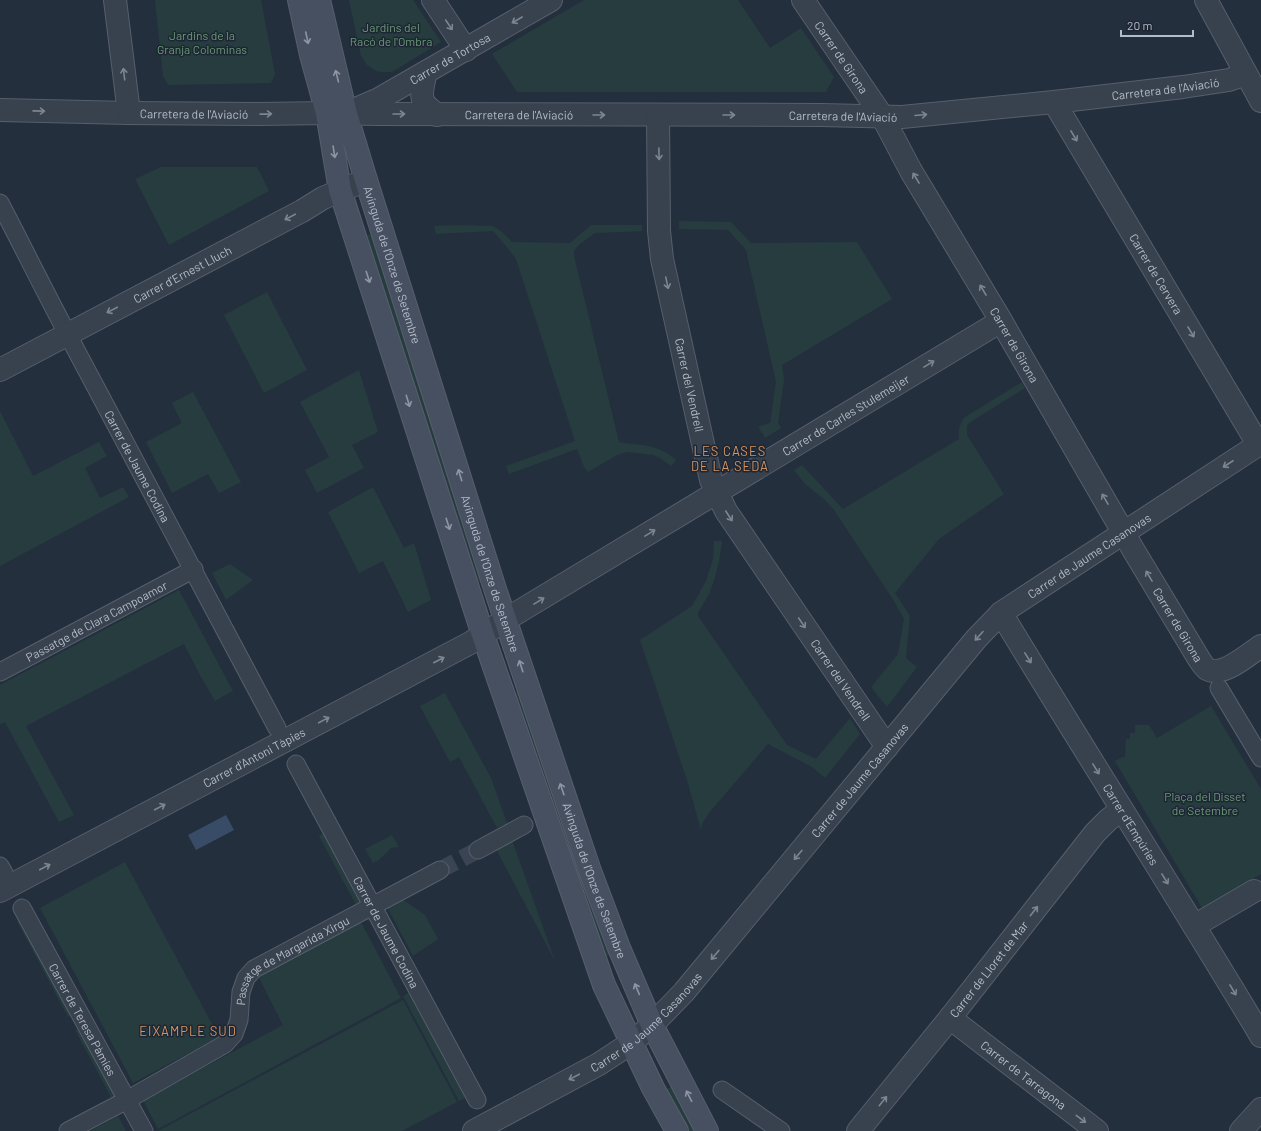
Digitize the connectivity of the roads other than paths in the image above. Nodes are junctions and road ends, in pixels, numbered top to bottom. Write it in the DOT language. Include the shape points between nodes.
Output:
graph roads {
  1 [pos="115,0"];
  2 [pos="299,0"];
  3 [pos="319,0"];
  4 [pos="433,0"];
  5 [pos="551,0"];
  6 [pos="803,0"];
  7 [pos="1206,0"];
  8 [pos="466,50"];
  9 [pos="426,72"];
  10 [pos="1246,74"];
  11 [pos="1261,101"];
  12 [pos="1054,102"];
  13 [pos="0,110"];
  14 [pos="129,113"];
  15 [pos="337,113"];
  16 [pos="437,115"];
  17 [pos="658,115"];
  18 [pos="882,116"];
  19 [pos="366,180"];
  20 [pos="340,190"];
  21 [pos="0,203"];
  22 [pos="5,230"];
  23 [pos="1001,321"];
  24 [pos="67,334"];
  25 [pos="0,370"];
  26 [pos="1260,443"];
  27 [pos="717,493"];
  28 [pos="1124,533"];
  29 [pos="194,569"];
  30 [pos="1001,613"];
  31 [pos="505,620"];
  32 [pos="483,635"];
  33 [pos="1261,646"];
  34 [pos="0,672"];
  35 [pos="1219,688"];
  36 [pos="277,728"];
  37 [pos="887,747"];
  38 [pos="1261,758"];
  39 [pos="296,764"];
  40 [pos="1121,810"];
  41 [pos="524,825"];
  42 [pos="478,850"];
  43 [pos="440,870"];
  44 [pos="1,876"];
  45 [pos="1257,889"];
  46 [pos="372,906"];
  47 [pos="22,908"];
  48 [pos="1194,926"];
  49 [pos="950,1018"];
  50 [pos="652,1025"];
  51 [pos="1261,1036"];
  52 [pos="631,1043"];
  53 [pos="722,1090"];
  54 [pos="127,1100"];
  55 [pos="477,1100"];
  56 [pos="1261,1109"];
  57 [pos="68,1131"];
  58 [pos="144,1131"];
  59 [pos="474,1131"];
  60 [pos="678,1131"];
  61 [pos="707,1131"];
  62 [pos="781,1131"];
  63 [pos="858,1131"];
  64 [pos="1097,1131"];
  65 [pos="1241,1131"];
  14 -- 1 [label="street, one-way"];
  2 -- 15 [label="main road, Avinguda de l'Onze de Setembre, one-way" via="311,55"];
  15 -- 3 [label="main road, Avinguda de l'Onze de Setembre, one-way"];
  4 -- 8 [label="street, one-way"];
  5 -- 8 [label="street, Carrer de Tortosa, one-way"];
  6 -- 18 [label="street, Carrer de Girona"];
  7 -- 10 [label="street"];
  8 -- 9 [label="street, Carrer de Tortosa"];
  9 -- 15 [label="street, Carrer de Tortosa" via="379,99"];
  9 -- 16 [label="street" via="422,99"];
  10 -- 11 [label="street"];
  10 -- 12 [label="street, Carretera de l'Aviació" via="1207,84"];
  18 -- 12 [label="street, Carretera de l'Aviació, one-way" via="902,117"];
  12 -- 26 [label="street, Carrer de Cervera, one-way"];
  13 -- 14 [label="street, Carretera de l'Aviació, one-way"];
  14 -- 15 [label="street, Carretera de l'Aviació, one-way"];
  15 -- 16 [label="street, Carretera de l'Aviació, one-way"];
  15 -- 19 [label="main road, Avinguda de l'Onze de Setembre"];
  15 -- 20 [label="main road, Avinguda de l'Onze de Setembre, one-way"];
  16 -- 17 [label="street, Carretera de l'Aviació, one-way"];
  17 -- 18 [label="street, Carretera de l'Aviació, one-way"];
  17 -- 27 [label="street, Carrer del Vendrell, one-way" via="659,231 662,259 706,462"];
  23 -- 18 [label="street, Carrer de Girona, one-way" via="911,171"];
  19 -- 20 [label="street, Carrer d'Ernest Lluch"];
  31 -- 19 [label="main road, Avinguda de l'Onze de Setembre, one-way"];
  20 -- 24 [label="street, Carrer d'Ernest Lluch, one-way"];
  20 -- 32 [label="main road, Avinguda de l'Onze de Setembre, one-way"];
  21 -- 22 [label="street, Carrer de Jaume Codina"];
  22 -- 24 [label="street, Carrer de Jaume Codina"];
  27 -- 23 [label="street, Carrer de Carles Stulemeijer, one-way"];
  28 -- 23 [label="street, Carrer de Girona, one-way"];
  24 -- 25 [label="street, Carrer d'Ernest Lluch"];
  24 -- 29 [label="street, Carrer de Jaume Codina"];
  26 -- 28 [label="street, Carrer de Jaume Casanovas, one-way"];
  31 -- 27 [label="street, Carrer de Carles Stulemeijer, one-way"];
  27 -- 37 [label="street, Carrer del Vendrell, one-way" via="726,511"];
  28 -- 30 [label="street, Carrer de Jaume Casanovas"];
  33 -- 28 [label="street, Carrer de Girona, one-way" via="1223,670 1206,669"];
  29 -- 34 [label="street, Passatge de Clara Campoamor"];
  29 -- 36 [label="street, Carrer de Jaume Codina"];
  30 -- 37 [label="street, Carrer de Jaume Casanovas, one-way" via="976,639"];
  30 -- 40 [label="street, Carrer d'Empúries, one-way"];
  31 -- 32 [label="street, Carrer d'Antoni Tàpies"];
  50 -- 31 [label="main road, Avinguda de l'Onze de Setembre, one-way" via="590,871"];
  44 -- 32 [label="street, Carrer d'Antoni Tàpies, one-way" via="446,656"];
  32 -- 52 [label="main road, Avinguda de l'Onze de Setembre" via="595,961"];
  35 -- 38 [label="street"];
  37 -- 50 [label="street, Carrer de Jaume Casanovas, one-way" via="689,986"];
  39 -- 46 [label="street, Carrer de Jaume Codina"];
  40 -- 48 [label="street, Carrer d'Empúries, one-way"];
  49 -- 40 [label="street, Carrer de Lloret de Mar, one-way" via="1095,833"];
  41 -- 42 [label="street"];
  43 -- 46 [label="street, Passatge de Margarida Xirgu"];
  45 -- 48 [label="street"];
  46 -- 54 [label="street, Passatge de Margarida Xirgu" via="254,969 246,978 241,992 239,1020 234,1034 225,1044"];
  46 -- 55 [label="street, Carrer de Jaume Codina"];
  47 -- 54 [label="street, Carrer de Teresa Pàmies"];
  48 -- 51 [label="street, Carrer d'Empúries, one-way"];
  63 -- 49 [label="street, Carrer de Lloret de Mar, one-way"];
  49 -- 64 [label="street, Carrer de Tarragona, one-way"];
  50 -- 52 [label="street, Carrer de Jaume Casanovas"];
  61 -- 50 [label="main road, Avinguda de l'Onze de Setembre, one-way"];
  52 -- 59 [label="street, Carrer de Jaume Casanovas, one-way" via="600,1064"];
  52 -- 60 [label="main road, Avinguda de l'Onze de Setembre"];
  53 -- 62 [label="street"];
  54 -- 57 [label="street, Passatge de Margarida Xirgu"];
  54 -- 58 [label="street, Carrer de Teresa Pàmies"];
  56 -- 65 [label="street"];
}
